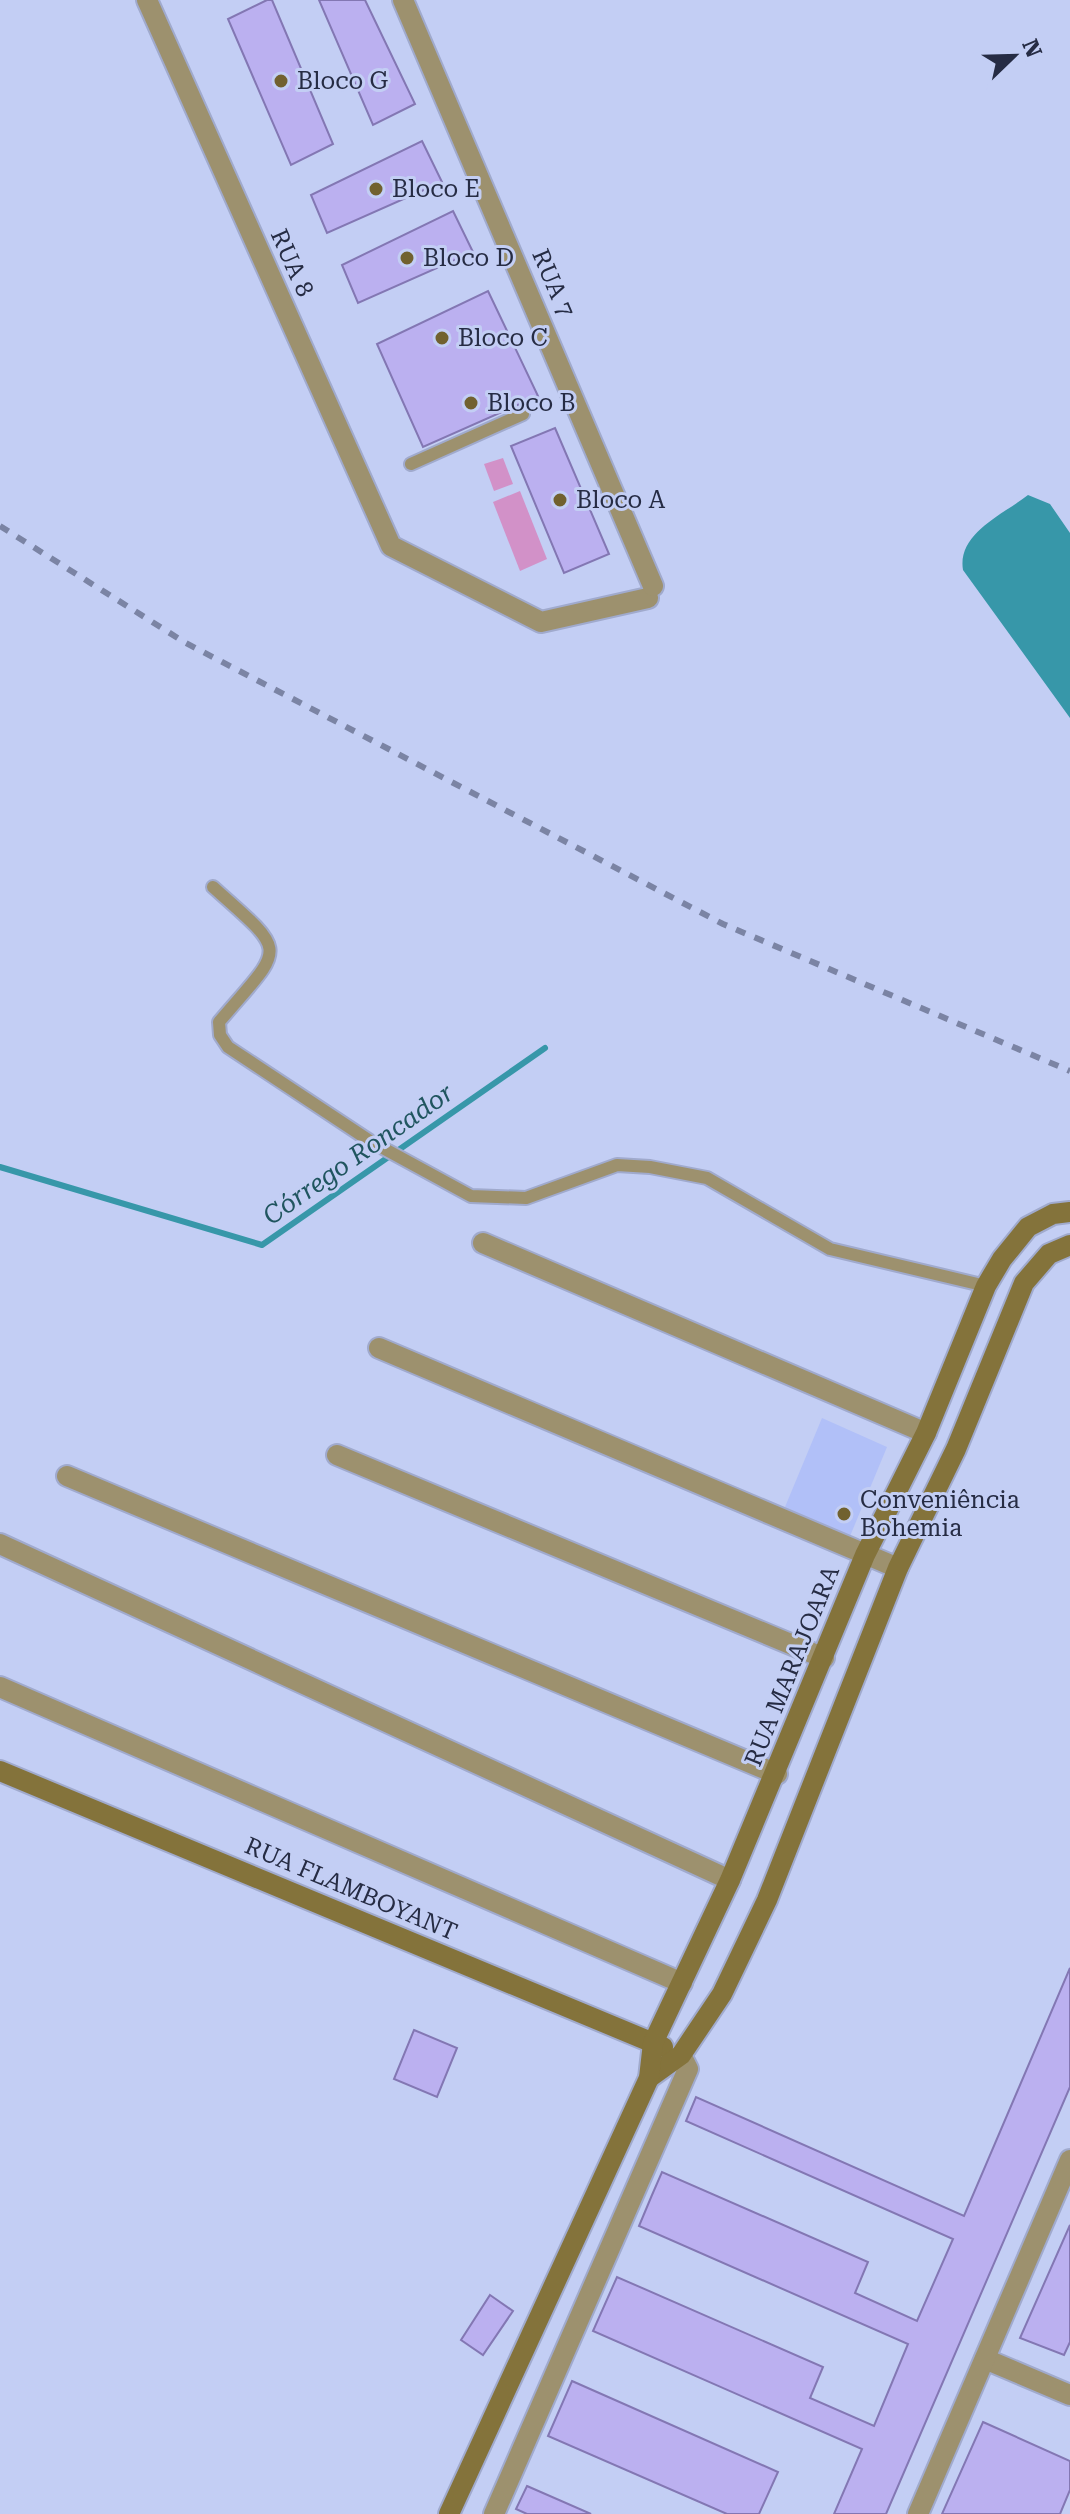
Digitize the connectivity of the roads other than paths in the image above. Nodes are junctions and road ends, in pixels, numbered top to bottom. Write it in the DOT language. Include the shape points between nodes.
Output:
graph roads {
  1 [pos="147,0"];
  2 [pos="403,0"];
  3 [pos="523,414"];
  4 [pos="411,464"];
  5 [pos="650,592"];
  6 [pos="213,887"];
  7 [pos="1070,1212"];
  8 [pos="1028,1227"];
  9 [pos="483,1243"];
  10 [pos="1070,1245"];
  11 [pos="1049,1254"];
  12 [pos="986,1286"];
  13 [pos="379,1348"];
  14 [pos="926,1433"];
  15 [pos="337,1455"];
  16 [pos="67,1476"];
  17 [pos="0,1544"];
  18 [pos="865,1555"];
  19 [pos="898,1568"];
  20 [pos="824,1658"];
  21 [pos="0,1687"];
  22 [pos="0,1771"];
  23 [pos="777,1774"];
  24 [pos="730,1880"];
  25 [pos="682,1983"];
  26 [pos="653,2043"];
  27 [pos="681,2055"];
  28 [pos="649,2078"];
  29 [pos="1070,2160"];
  30 [pos="985,2359"];
  31 [pos="1070,2395"];
  32 [pos="449,2514"];
  33 [pos="494,2514"];
  34 [pos="918,2514"];
  1 -- 5 [label="street, RUA 8" via="391,546 541,622"];
  2 -- 5 [label="street, RUA 7"];
  3 -- 4 [label="lane"];
  6 -- 12 [label="lane" via="265,933 271,945 271,961 219,1022 228,1047 370,1141 471,1196 526,1198 617,1165 650,1167 707,1178 830,1249"];
  7 -- 8 [label="street"];
  8 -- 11 [label="street"];
  8 -- 12 [label="street, RUA MARAJOARA"];
  9 -- 14 [label="street"];
  10 -- 11 [label="street"];
  11 -- 19 [label="street" via="1024,1283 956,1449"];
  12 -- 14 [label="street, RUA MARAJOARA"];
  13 -- 18 [label="street"];
  14 -- 18 [label="street, RUA MARAJOARA"];
  15 -- 20 [label="street"];
  16 -- 23 [label="street"];
  17 -- 24 [label="street"];
  18 -- 19 [label="street"];
  18 -- 20 [label="street, RUA MARAJOARA"];
  19 -- 27 [label="street" via="767,1900 722,1994"];
  20 -- 23 [label="street, RUA MARAJOARA"];
  21 -- 25 [label="street"];
  22 -- 26 [label="street, RUA FLAMBOYANT"];
  23 -- 24 [label="street, RUA MARAJOARA"];
  24 -- 25 [label="street, RUA MARAJOARA"];
  25 -- 26 [label="street, RUA MARAJOARA"];
  26 -- 27 [label="street, RUA FLAMBOYANT"];
  26 -- 28 [label="street, RUA MARAJOARA"];
  27 -- 28 [label="street"];
  27 -- 33 [label="street" via="688,2069"];
  28 -- 32 [label="street"];
  29 -- 30 [label="street"];
  30 -- 31 [label="street"];
  30 -- 34 [label="street"];
}
